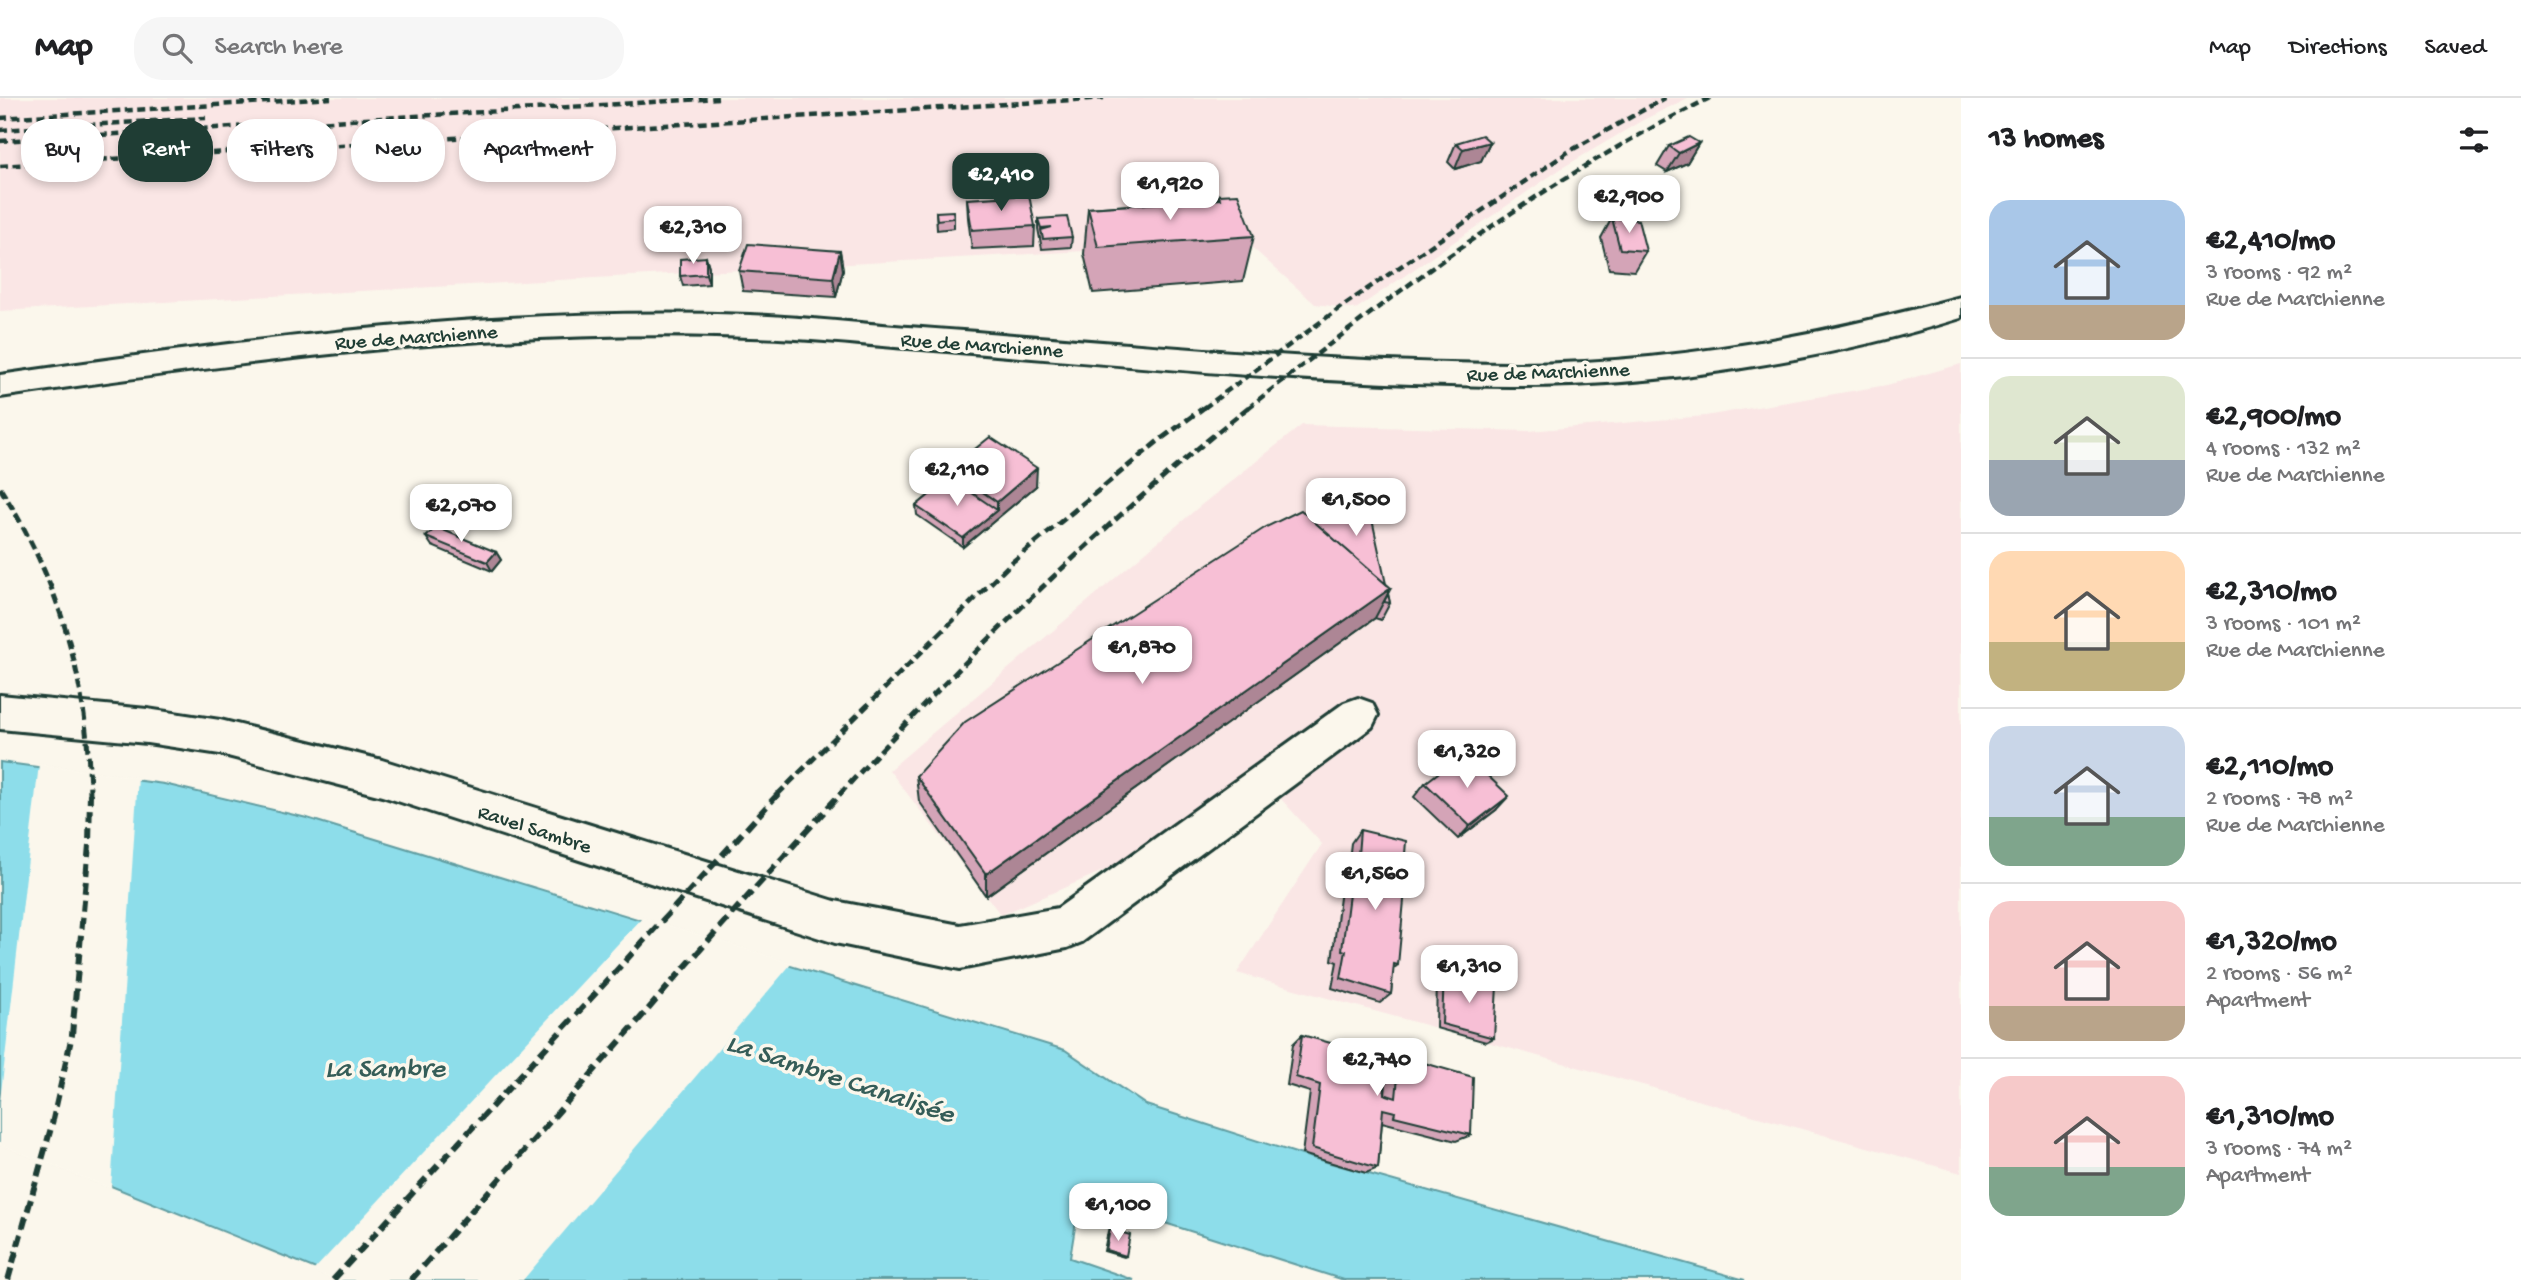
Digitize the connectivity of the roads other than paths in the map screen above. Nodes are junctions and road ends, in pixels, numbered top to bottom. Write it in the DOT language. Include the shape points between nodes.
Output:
graph roads {
  1 [pos="1961,307"];
  2 [pos="1,386"];
  3 [pos="0,712"];
  4 [pos="1358,715"];
  1 -- 2 [label="main road, Rue de Marchienne" via="1818,344 1658,367 1516,375 1364,370 751,326 618,325 439,332 247,350"];
  3 -- 4 [label="main road, Ravel Sambre" via="208,735 382,778 835,922 960,947 1067,927"];
}
